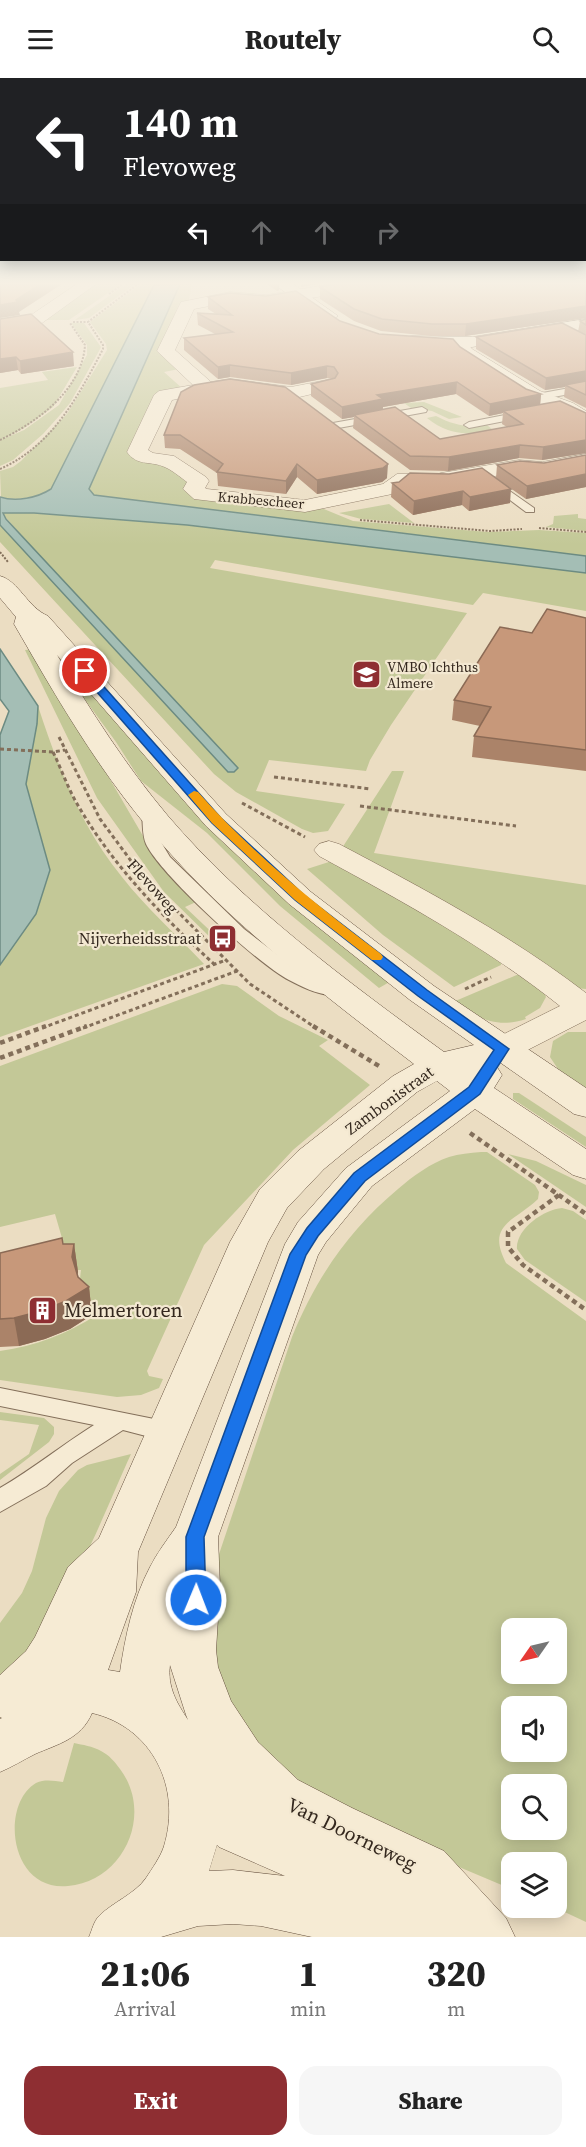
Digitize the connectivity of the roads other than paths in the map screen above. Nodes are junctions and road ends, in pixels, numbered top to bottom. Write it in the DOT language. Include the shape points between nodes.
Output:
graph roads {
  1 [pos="188,371"];
  2 [pos="490,371"];
  3 [pos="327,386"];
  4 [pos="206,387"];
  5 [pos="586,388"];
  6 [pos="291,393"];
  7 [pos="539,406"];
  8 [pos="422,410"];
  9 [pos="586,418"];
  10 [pos="469,425"];
  11 [pos="333,426"];
  12 [pos="351,439"];
  13 [pos="586,460"];
  14 [pos="386,465"];
  15 [pos="480,473"];
  16 [pos="404,478"];
  17 [pos="530,510"];
  18 [pos="0,583"];
  19 [pos="58,657"];
  20 [pos="329,850"];
  21 [pos="585,1008"];
  22 [pos="502,1049"];
  23 [pos="438,1065"];
  24 [pos="475,1091"];
  25 [pos="586,1105"];
  26 [pos="586,1166"];
  27 [pos="0,1397"];
  28 [pos="120,1419"];
  29 [pos="169,1432"];
  30 [pos="0,1501"];
  31 [pos="195,1537"];
  32 [pos="115,1552"];
  33 [pos="78,1685"];
  34 [pos="4,1699"];
  35 [pos="160,1723"];
  36 [pos="0,1747"];
  37 [pos="193,1781"];
  38 [pos="135,1925"];
  39 [pos="425,1937"];
  40 [pos="479,1937"];
  41 [pos="487,1937"];
  1 -- 4 [label="street"];
  2 -- 7 [label="street"];
  3 -- 6 [label="street, Krabbescheer"];
  4 -- 6 [label="street, Krabbescheer" via="230,384"];
  4 -- 16 [label="street, Krabbescheer" via="161,399 136,452 149,459 167,459 199,481 193,489 201,495 305,506 390,489"];
  5 -- 7 [label="lane"];
  6 -- 11 [label="street, Krabbescheer"];
  7 -- 9 [label="street" via="566,406"];
  7 -- 10 [label="lane"];
  8 -- 11 [label="lane"];
  11 -- 12 [label="street, Krabbescheer"];
  13 -- 15 [label="street, Krabbescheer"];
  14 -- 16 [label="street"];
  15 -- 16 [label="street, Krabbescheer" via="448,479"];
  15 -- 17 [label="lane"];
  18 -- 19 [label="street" via="28,615 40,621"];
  19 -- 22 [label="street" via="216,820 300,898 422,993"];
  19 -- 23 [label="street" via="55,674 150,812 214,883"];
  20 -- 21 [label="street" via="450,914"];
  21 -- 22 [label="street"];
  22 -- 23 [label="street, Zambonistraat"];
  22 -- 24 [label="street"];
  22 -- 25 [label="street"];
  23 -- 24 [label="street"];
  23 -- 29 [label="street, Zambonistraat" via="405,1084 325,1148 273,1199 249,1242"];
  24 -- 26 [label="street"];
  24 -- 31 [label="street" via="359,1177 298,1254"];
  27 -- 28 [label="lane"];
  28 -- 29 [label="lane"];
  28 -- 30 [label="lane"];
  29 -- 32 [label="street, Zambonistraat"];
  31 -- 35 [label="street" via="167,1581 144,1659 148,1692"];
  31 -- 41 [label="street, Van Doorneweg" via="197,1587 192,1650 198,1683 220,1730 240,1760 279,1798 424,1870"];
  32 -- 33 [label="street, Zambonistraat" via="113,1592"];
  32 -- 34 [label="street, Zambonistraat" via="84,1582 43,1667 24,1688"];
  33 -- 34 [label="street" via="42,1688"];
  33 -- 35 [label="street" via="131,1700"];
  33 -- 36 [label="street, Zambonistraat" via="71,1704 58,1719"];
  35 -- 37 [label="street" via="181,1750"];
  37 -- 38 [label="street" via="197,1819 192,1851 177,1882"];
  37 -- 40 [label="street, Van Doorneweg" via="217,1811 246,1833 417,1902"];
  38 -- 39 [label="street" via="204,1898 229,1897 264,1900"];
}
